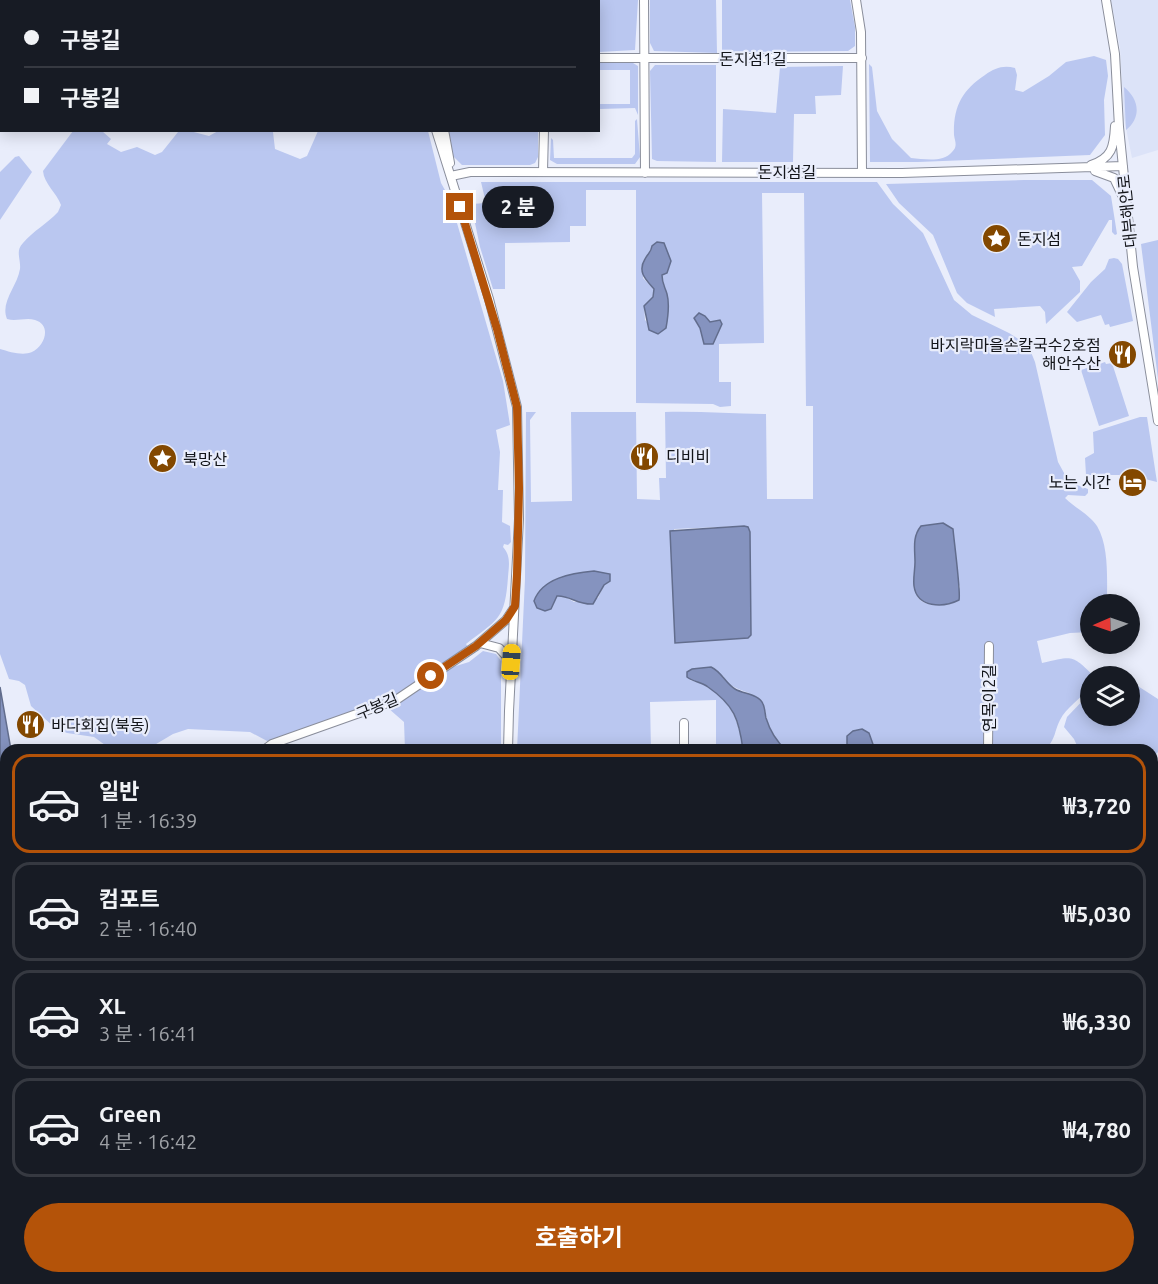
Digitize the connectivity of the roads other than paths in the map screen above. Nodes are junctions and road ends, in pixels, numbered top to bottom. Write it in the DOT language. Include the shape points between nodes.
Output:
graph roads {
  1 [pos="644,0"];
  2 [pos="856,0"];
  3 [pos="1106,0"];
  4 [pos="600,58"];
  5 [pos="644,58"];
  6 [pos="862,58"];
  7 [pos="1117,77"];
  8 [pos="437,132"];
  9 [pos="444,132"];
  10 [pos="544,132"];
  11 [pos="1123,166"];
  12 [pos="1085,167"];
  13 [pos="543,172"];
  14 [pos="645,173"];
  15 [pos="862,173"];
  16 [pos="451,176"];
  17 [pos="1128,214"];
  18 [pos="1158,421"];
  19 [pos="515,606"];
  20 [pos="480,643"];
  21 [pos="989,646"];
  22 [pos="511,662"];
  23 [pos="684,723"];
  24 [pos="272,744"];
  25 [pos="508,744"];
  26 [pos="684,744"];
  27 [pos="988,744"];
  1 -- 5 [label="street"];
  2 -- 6 [label="street"];
  3 -- 7 [label="street, 대부해안로"];
  4 -- 5 [label="street, 돈지섬1길"];
  5 -- 6 [label="street, 돈지섬1길"];
  5 -- 14 [label="street"];
  6 -- 15 [label="street"];
  7 -- 11 [label="street, 대부해안로"];
  7 -- 12 [label="street" via="1112,151 1102,161"];
  8 -- 16 [label="street"];
  9 -- 16 [label="street"];
  10 -- 13 [label="street"];
  11 -- 12 [label="street, 돈지섬길"];
  11 -- 17 [label="street, 대부해안로"];
  12 -- 15 [label="street, 돈지섬길"];
  12 -- 17 [label="street" via="1114,178"];
  13 -- 14 [label="street, 돈지섬길"];
  13 -- 16 [label="street, 돈지섬길" via="470,172"];
  14 -- 15 [label="street, 돈지섬길"];
  16 -- 19 [label="street" via="517,407 519,519"];
  17 -- 18 [label="street, 대부해안로" via="1135,284"];
  19 -- 20 [label="street, 구봉길" via="506,620"];
  19 -- 22 [label="street"];
  20 -- 22 [label="street" via="500,648"];
  20 -- 24 [label="street, 구봉길" via="396,700"];
  21 -- 27 [label="street, 연목이2길"];
  22 -- 25 [label="street"];
  23 -- 26 [label="street"];
}
